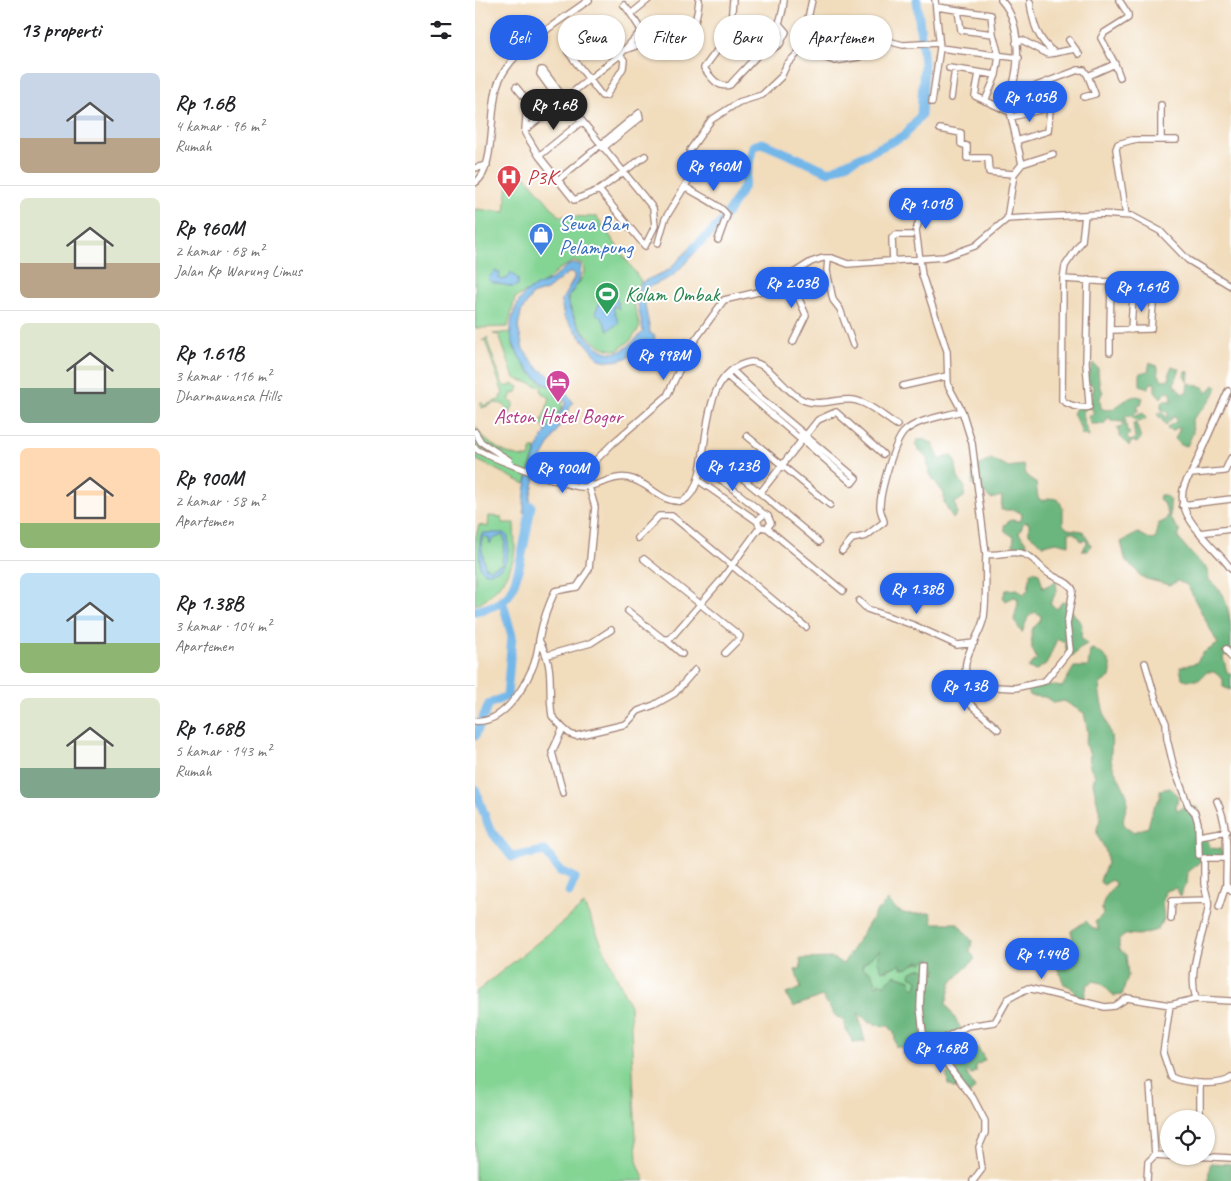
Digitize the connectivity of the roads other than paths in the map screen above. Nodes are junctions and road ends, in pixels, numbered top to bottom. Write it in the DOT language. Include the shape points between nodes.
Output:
graph roads {
  1 [pos="589,0"];
  2 [pos="648,0"];
  3 [pos="699,0"];
  4 [pos="733,0"];
  5 [pos="784,0"];
  6 [pos="812,0"];
  7 [pos="935,0"];
  8 [pos="1001,0"];
  9 [pos="1119,0"];
  10 [pos="581,2"];
  11 [pos="1030,2"];
  12 [pos="624,5"];
  13 [pos="937,7"];
  14 [pos="958,11"];
  15 [pos="631,13"];
  16 [pos="696,15"];
  17 [pos="732,15"];
  18 [pos="809,15"];
  19 [pos="635,20"];
  20 [pos="780,22"];
  21 [pos="780,28"];
  22 [pos="993,34"];
  23 [pos="635,36"];
  24 [pos="1069,40"];
  25 [pos="1016,42"];
  26 [pos="892,43"];
  27 [pos="780,44"];
  28 [pos="940,46"];
  29 [pos="625,48"];
  30 [pos="1055,53"];
  31 [pos="621,54"];
  32 [pos="714,56"];
  33 [pos="999,56"];
  34 [pos="1019,58"];
  35 [pos="574,60"];
  36 [pos="614,60"];
  37 [pos="623,60"];
  38 [pos="753,60"];
  39 [pos="791,60"];
  40 [pos="1115,64"];
  41 [pos="979,73"];
  42 [pos="995,75"];
  43 [pos="1088,76"];
  44 [pos="1120,77"];
  45 [pos="589,80"];
  46 [pos="516,87"];
  47 [pos="1010,96"];
  48 [pos="1084,97"];
  49 [pos="951,98"];
  50 [pos="564,100"];
  51 [pos="985,101"];
  52 [pos="932,102"];
  53 [pos="527,104"];
  54 [pos="1161,105"];
  55 [pos="1008,111"];
  56 [pos="543,118"];
  57 [pos="581,122"];
  58 [pos="940,129"];
  59 [pos="525,130"];
  60 [pos="1161,140"];
  61 [pos="1175,140"];
  62 [pos="1016,141"];
  63 [pos="602,147"];
  64 [pos="1053,154"];
  65 [pos="539,156"];
  66 [pos="645,156"];
  67 [pos="487,165"];
  68 [pos="1020,165"];
  69 [pos="475,168"];
  70 [pos="622,171"];
  71 [pos="1014,174"];
  72 [pos="558,180"];
  73 [pos="475,183"];
  74 [pos="686,187"];
  75 [pos="599,190"];
  76 [pos="926,199"];
  77 [pos="1085,215"];
  78 [pos="1127,215"];
  79 [pos="1007,219"];
  80 [pos="911,234"];
  81 [pos="719,240"];
  82 [pos="658,243"];
  83 [pos="828,258"];
  84 [pos="919,260"];
  85 [pos="893,262"];
  86 [pos="789,276"];
  87 [pos="1063,279"];
  88 [pos="1088,280"];
  89 [pos="1231,286"];
  90 [pos="1133,295"];
  91 [pos="1153,305"];
  92 [pos="1110,330"];
  93 [pos="1131,330"];
  94 [pos="793,342"];
  95 [pos="853,345"];
  96 [pos="1110,352"];
  97 [pos="733,371"];
  98 [pos="727,376"];
  99 [pos="947,376"];
  100 [pos="748,385"];
  101 [pos="903,386"];
  102 [pos="1230,390"];
  103 [pos="743,391"];
  104 [pos="767,406"];
  105 [pos="963,411"];
  106 [pos="897,425"];
  107 [pos="475,432"];
  108 [pos="747,436"];
  109 [pos="803,437"];
  110 [pos="475,448"];
  111 [pos="883,454"];
  112 [pos="1231,458"];
  113 [pos="513,463"];
  114 [pos="834,465"];
  115 [pos="781,466"];
  116 [pos="729,467"];
  117 [pos="701,468"];
  118 [pos="1228,471"];
  119 [pos="1191,474"];
  120 [pos="698,480"];
  121 [pos="589,487"];
  122 [pos="760,493"];
  123 [pos="1231,499"];
  124 [pos="829,505"];
  125 [pos="1182,506"];
  126 [pos="764,514"];
  127 [pos="758,524"];
  128 [pos="767,528"];
  129 [pos="1231,528"];
  130 [pos="1199,533"];
  131 [pos="637,538"];
  132 [pos="819,542"];
  133 [pos="842,551"];
  134 [pos="986,554"];
  135 [pos="1224,558"];
  136 [pos="1231,558"];
  137 [pos="644,559"];
  138 [pos="732,566"];
  139 [pos="1231,569"];
  140 [pos="843,591"];
  141 [pos="859,601"];
  142 [pos="701,604"];
  143 [pos="629,612"];
  144 [pos="806,627"];
  145 [pos="611,630"];
  146 [pos="539,640"];
  147 [pos="666,640"];
  148 [pos="974,643"];
  149 [pos="1227,650"];
  150 [pos="725,653"];
  151 [pos="682,654"];
  152 [pos="548,655"];
  153 [pos="1231,657"];
  154 [pos="1145,663"];
  155 [pos="695,670"];
  156 [pos="968,680"];
  157 [pos="476,721"];
  158 [pos="563,728"];
  159 [pos="998,729"];
  160 [pos="563,793"];
  161 [pos="1217,801"];
  162 [pos="1227,832"];
  163 [pos="1199,836"];
  164 [pos="1199,855"];
  165 [pos="1226,858"];
  166 [pos="1226,885"];
  167 [pos="1231,891"];
  168 [pos="1208,900"];
  169 [pos="1219,907"];
  170 [pos="1171,919"];
  171 [pos="922,966"];
  172 [pos="1196,999"];
  173 [pos="1231,1001"];
  174 [pos="1170,1005"];
  175 [pos="932,1045"];
  176 [pos="1231,1078"];
  177 [pos="1200,1083"];
  178 [pos="1150,1085"];
  179 [pos="1200,1110"];
  180 [pos="1155,1155"];
  181 [pos="1160,1155"];
  182 [pos="1215,1157"];
  183 [pos="1231,1158"];
  184 [pos="973,1181"];
  185 [pos="1147,1181"];
  1 -- 10 [label="street"];
  2 -- 15 [label="street"];
  3 -- 16 [label="street"];
  4 -- 17 [label="street"];
  5 -- 20 [label="street"];
  6 -- 18 [label="street"];
  7 -- 13 [label="street"];
  8 -- 25 [label="street" via="1010,16"];
  9 -- 40 [label="street" via="1128,18 1101,38"];
  10 -- 67 [label="street" via="524,48 502,75 494,97"];
  11 -- 30 [label="street" via="1036,31 1043,43"];
  12 -- 15 [label="street"];
  13 -- 14 [label="street"];
  13 -- 28 [label="street"];
  14 -- 22 [label="street" via="961,30"];
  14 -- 22 [label="street" via="990,13"];
  15 -- 19 [label="street"];
  21 -- 27 [label="street" via="787,32"];
  22 -- 33 [label="street"];
  23 -- 29 [label="street"];
  24 -- 30 [label="street" via="1077,52"];
  25 -- 30 [label="street" via="1022,40 1040,52"];
  25 -- 34 [label="street"];
  26 -- 28 [label="street"];
  28 -- 33 [label="street"];
  28 -- 52 [label="street"];
  31 -- 31 [label="street" via="595,29 598,28"];
  32 -- 38 [label="street" via="704,68 719,85 730,85"];
  33 -- 34 [label="street"];
  33 -- 42 [label="street"];
  34 -- 47 [label="street"];
  35 -- 45 [label="street"];
  36 -- 45 [label="street"];
  37 -- 45 [label="street" via="624,65 606,96"];
  39 -- 74 [label="street" via="781,78 762,95 739,102 711,120 689,151 692,163"];
  40 -- 43 [label="street"];
  40 -- 44 [label="street"];
  41 -- 42 [label="street"];
  41 -- 49 [label="street" via="952,68"];
  41 -- 51 [label="street" via="975,96"];
  42 -- 51 [label="street"];
  43 -- 47 [label="street" via="1081,69"];
  43 -- 48 [label="street" via="1095,94"];
  45 -- 50 [label="street"];
  46 -- 53 [label="street"];
  47 -- 55 [label="street"];
  50 -- 50 [label="street" via="540,74 541,70 543,70"];
  50 -- 56 [label="street"];
  50 -- 57 [label="street"];
  51 -- 55 [label="street"];
  53 -- 56 [label="street"];
  53 -- 59 [label="street"];
  54 -- 60 [label="street"];
  55 -- 62 [label="street"];
  55 -- 62 [label="street" via="1050,110 1048,131"];
  56 -- 59 [label="street"];
  57 -- 63 [label="street"];
  57 -- 65 [label="street"];
  58 -- 71 [label="street" via="961,133 961,144 967,147 967,158 988,158 989,172"];
  59 -- 65 [label="street" via="525,137"];
  60 -- 61 [label="street"];
  60 -- 78 [label="street" via="1132,140 1118,144 1116,149"];
  62 -- 68 [label="street"];
  63 -- 63 [label="street" via="605,140 639,113 640,118"];
  63 -- 70 [label="street"];
  63 -- 72 [label="street"];
  64 -- 68 [label="street"];
  65 -- 72 [label="street"];
  66 -- 70 [label="street"];
  67 -- 69 [label="street"];
  67 -- 73 [label="street"];
  68 -- 71 [label="street"];
  70 -- 75 [label="street"];
  70 -- 75 [label="street" via="654,212 655,226 645,246"];
  71 -- 79 [label="street"];
  72 -- 75 [label="street" via="574,200"];
  74 -- 81 [label="street" via="726,214"];
  74 -- 82 [label="street" via="665,217"];
  76 -- 84 [label="street" via="916,230"];
  77 -- 78 [label="street"];
  77 -- 79 [label="street"];
  77 -- 87 [label="street" via="1082,241 1065,266"];
  78 -- 89 [label="street" via="1160,231 1188,260"];
  79 -- 84 [label="street" via="975,246 944,257"];
  80 -- 85 [label="street" via="892,238"];
  83 -- 85 [label="street" via="844,264"];
  83 -- 86 [label="street" via="811,262"];
  83 -- 95 [label="street" via="827,271 833,300 840,309"];
  84 -- 85 [label="street"];
  84 -- 99 [label="street" via="926,292 947,351"];
  86 -- 94 [label="street" via="806,315"];
  86 -- 121 [label="street" via="758,292 727,298 722,302 690,347 667,396 593,463"];
  87 -- 88 [label="street"];
  87 -- 88 [label="street" via="1062,400 1085,408 1089,407 1086,363"];
  88 -- 92 [label="street" via="1111,282"];
  90 -- 93 [label="street"];
  91 -- 93 [label="street" via="1151,329"];
  92 -- 93 [label="street"];
  92 -- 96 [label="street"];
  97 -- 98 [label="street"];
  97 -- 100 [label="street"];
  97 -- 106 [label="street" via="745,363 755,362 803,400 861,402"];
  98 -- 103 [label="street"];
  98 -- 117 [label="street" via="717,388 711,408"];
  99 -- 101 [label="street"];
  99 -- 105 [label="street"];
  100 -- 103 [label="street"];
  100 -- 104 [label="street"];
  102 -- 119 [label="street"];
  103 -- 104 [label="street"];
  104 -- 109 [label="street"];
  105 -- 133 [label="street" via="917,424 904,432 895,449 881,495 884,522 865,536 853,539"];
  105 -- 134 [label="street" via="972,444"];
  107 -- 113 [label="street" via="481,442"];
  108 -- 115 [label="street"];
  109 -- 111 [label="street" via="818,420 836,412"];
  109 -- 114 [label="street"];
  109 -- 115 [label="street"];
  110 -- 113 [label="street"];
  112 -- 118 [label="street"];
  113 -- 121 [label="street" via="572,486"];
  115 -- 122 [label="street"];
  115 -- 124 [label="street"];
  116 -- 122 [label="street"];
  117 -- 120 [label="street"];
  117 -- 126 [label="street"];
  118 -- 119 [label="street"];
  119 -- 125 [label="street" via="1184,488"];
  120 -- 121 [label="street" via="695,490 686,500 673,502 643,482 626,478"];
  120 -- 127 [label="street"];
  121 -- 146 [label="street" via="595,507 588,572 577,587 555,591"];
  122 -- 132 [label="street"];
  123 -- 125 [label="street"];
  125 -- 130 [label="street"];
  126 -- 127 [label="street"];
  126 -- 128 [label="street" via="771,520"];
  127 -- 128 [label="street"];
  127 -- 138 [label="street"];
  128 -- 140 [label="street"];
  129 -- 130 [label="street"];
  130 -- 135 [label="street"];
  131 -- 138 [label="street" via="655,518 667,515 683,524"];
  134 -- 148 [label="street" via="983,617"];
  134 -- 156 [label="street" via="1025,554 1050,575 1071,585 1074,594 1067,624 1070,650 1043,682 1015,688 993,687"];
  135 -- 136 [label="street"];
  135 -- 139 [label="street"];
  137 -- 142 [label="street"];
  138 -- 142 [label="street"];
  138 -- 144 [label="street"];
  141 -- 148 [label="street" via="867,609 957,645"];
  142 -- 147 [label="street"];
  142 -- 150 [label="street" via="740,636"];
  143 -- 147 [label="street"];
  145 -- 152 [label="street" via="591,643"];
  146 -- 152 [label="street"];
  146 -- 157 [label="street" via="532,670 513,701 485,722"];
  147 -- 151 [label="street"];
  148 -- 156 [label="street" via="965,664"];
  149 -- 153 [label="street"];
  152 -- 158 [label="street" via="552,716"];
  154 -- 163 [label="street" via="1156,700 1167,722 1167,739 1174,768 1188,805 1195,813"];
  155 -- 158 [label="street" via="675,693 638,712 621,726 577,736"];
  156 -- 159 [label="street" via="968,702"];
  158 -- 160 [label="street" via="552,752"];
  161 -- 162 [label="street"];
  162 -- 163 [label="street"];
  162 -- 165 [label="street"];
  163 -- 164 [label="street"];
  165 -- 166 [label="street"];
  165 -- 168 [label="street" via="1204,858 1203,884"];
  166 -- 167 [label="street"];
  166 -- 169 [label="street"];
  168 -- 170 [label="street" via="1172,901"];
  168 -- 172 [label="street" via="1198,956 1193,965"];
  171 -- 175 [label="street" via="920,1008 923,1033"];
  172 -- 173 [label="street"];
  172 -- 174 [label="street"];
  174 -- 175 [label="street" via="1127,998 1115,1006 1105,1007 1028,988 1009,1000 994,1023 967,1026"];
  174 -- 177 [label="street" via="1163,1046 1164,1061 1173,1078"];
  175 -- 184 [label="street" via="973,1098 985,1121 985,1133 979,1148 982,1169"];
  176 -- 177 [label="street" via="1222,1082"];
  177 -- 179 [label="street"];
  178 -- 180 [label="street"];
  180 -- 181 [label="street"];
  180 -- 185 [label="street" via="1148,1162"];
  182 -- 183 [label="street"];
}
